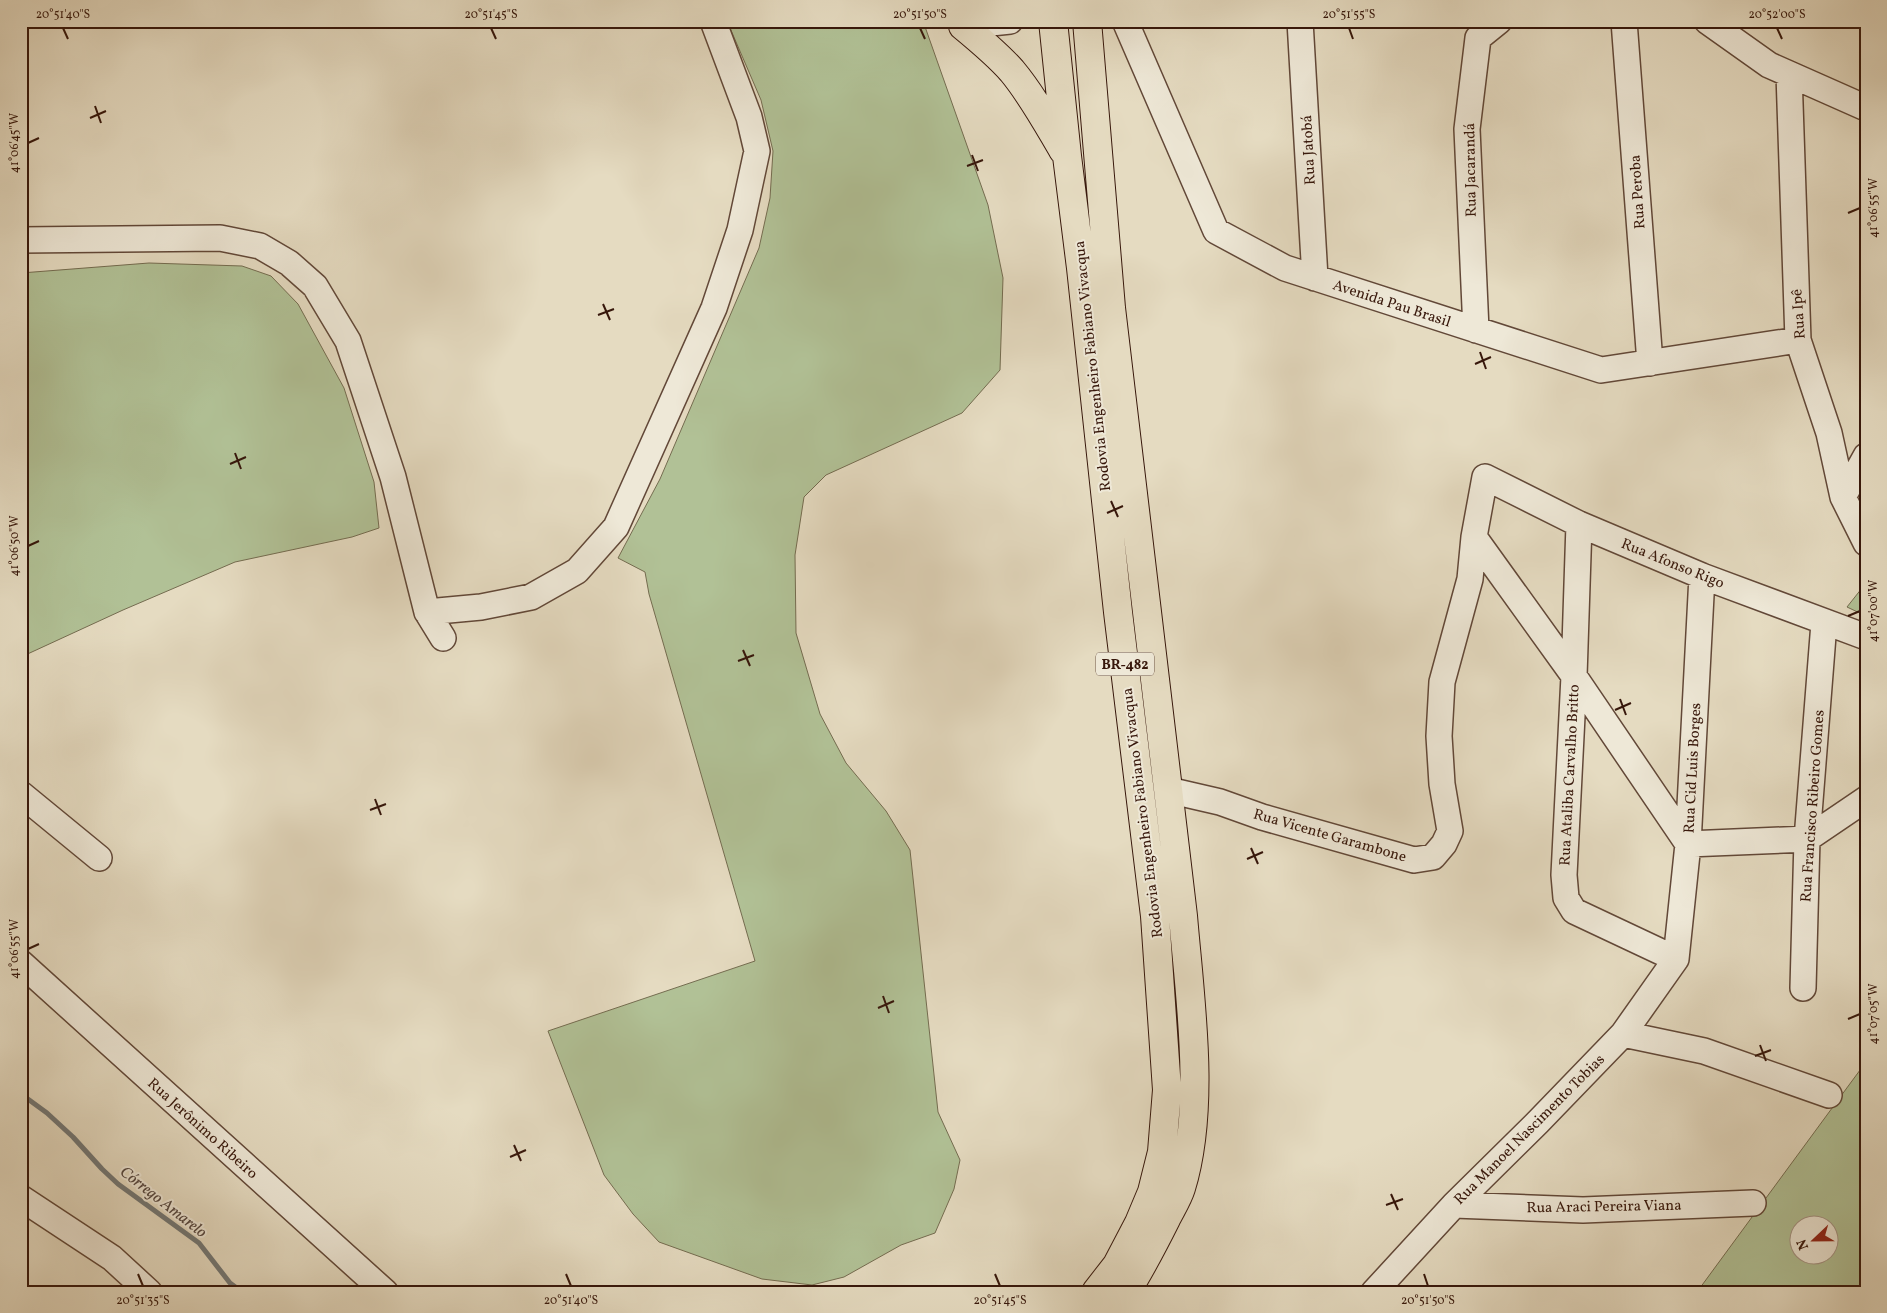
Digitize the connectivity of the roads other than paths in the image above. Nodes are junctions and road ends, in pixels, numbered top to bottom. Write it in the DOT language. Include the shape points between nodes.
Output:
graph roads {
  1 [pos="713,21"];
  2 [pos="1010,21"];
  3 [pos="1053,21"];
  4 [pos="1087,21"];
  5 [pos="1125,21"];
  6 [pos="1300,21"];
  7 [pos="1499,21"];
  8 [pos="1624,21"];
  9 [pos="1707,21"];
  10 [pos="962,24"];
  11 [pos="1789,74"];
  12 [pos="1866,108"];
  13 [pos="1066,156"];
  14 [pos="21,240"];
  15 [pos="1082,268"];
  16 [pos="1315,278"];
  17 [pos="1111,308"];
  18 [pos="1476,330"];
  19 [pos="1798,340"];
  20 [pos="1650,363"];
  21 [pos="1866,456"];
  22 [pos="1485,477"];
  23 [pos="1843,497"];
  24 [pos="1579,524"];
  25 [pos="1474,537"];
  26 [pos="1866,543"];
  27 [pos="1702,576"];
  28 [pos="1148,610"];
  29 [pos="427,612"];
  30 [pos="1118,612"];
  31 [pos="1824,623"];
  32 [pos="1866,637"];
  33 [pos="443,638"];
  34 [pos="1574,676"];
  35 [pos="1168,790"];
  36 [pos="21,794"];
  37 [pos="1866,799"];
  38 [pos="1807,839"];
  39 [pos="1688,844"];
  40 [pos="99,858"];
  41 [pos="1155,916"];
  42 [pos="1183,916"];
  43 [pos="1676,960"];
  44 [pos="21,963"];
  45 [pos="1803,988"];
  46 [pos="1623,1034"];
  47 [pos="1829,1095"];
  48 [pos="21,1198"];
  49 [pos="1753,1202"];
  50 [pos="1454,1205"];
  51 [pos="149,1292"];
  52 [pos="385,1292"];
  53 [pos="1096,1292"];
  54 [pos="1126,1292"];
  55 [pos="1374,1292"];
  1 -- 29 [label="street" via="758,151 740,230 714,308 616,527 577,571 531,597 481,607"];
  2 -- 10 [label="street"];
  3 -- 13 [label="highway, Rodovia Engenheiro Fabiano Vivacqua / BR-482"];
  4 -- 17 [label="highway, Rodovia Engenheiro Fabiano Vivacqua / BR-482"];
  5 -- 16 [label="street, Avenida Pau Brasil" via="1216,231 1285,268"];
  6 -- 16 [label="street, Rua Jatobá"];
  7 -- 18 [label="street, Rua Jacarandá" via="1478,38 1467,129"];
  8 -- 20 [label="street, Rua Peroba"];
  9 -- 11 [label="street" via="1769,65"];
  10 -- 13 [label="highway" via="990,48 1031,96"];
  11 -- 12 [label="street"];
  11 -- 19 [label="street, Rua Ipê"];
  13 -- 15 [label="highway, Rodovia Engenheiro Fabiano Vivacqua / BR-482"];
  14 -- 29 [label="street" via="220,238 260,246 288,263 315,286 348,341 393,477"];
  15 -- 17 [label="highway"];
  15 -- 30 [label="highway, Rodovia Engenheiro Fabiano Vivacqua / BR-482"];
  16 -- 18 [label="street, Avenida Pau Brasil"];
  17 -- 28 [label="highway, Rodovia Engenheiro Fabiano Vivacqua / BR-482"];
  18 -- 20 [label="street, Avenida Pau Brasil" via="1601,370"];
  19 -- 20 [label="street, Avenida Pau Brasil"];
  19 -- 23 [label="street, Rua Ipê" via="1829,433"];
  21 -- 23 [label="street"];
  22 -- 24 [label="street, Rua Afonso Rigo"];
  22 -- 25 [label="street, Rua Vicente Garambone"];
  23 -- 26 [label="street, Rua Ipê"];
  24 -- 27 [label="street, Rua Afonso Rigo"];
  24 -- 34 [label="street, Rua Ataliba Carvalho Britto"];
  25 -- 34 [label="street"];
  25 -- 35 [label="street, Rua Vicente Garambone" via="1470,578 1442,682 1442,784 1450,831 1433,857 1414,860 1271,820 1220,802"];
  27 -- 31 [label="street, Rua Afonso Rigo"];
  27 -- 39 [label="street, Rua Cid Luis Borges"];
  28 -- 30 [label="highway"];
  28 -- 35 [label="highway, Rodovia Engenheiro Fabiano Vivacqua / BR-482"];
  29 -- 33 [label="street"];
  30 -- 41 [label="highway, Rodovia Engenheiro Fabiano Vivacqua / BR-482"];
  31 -- 32 [label="street, Rua Afonso Rigo"];
  31 -- 38 [label="street, Rua Francisco Ribeiro Gomes"];
  34 -- 39 [label="street"];
  34 -- 43 [label="street, Rua Ataliba Carvalho Britto" via="1564,875 1566,898 1574,911"];
  35 -- 42 [label="highway, Rodovia Engenheiro Fabiano Vivacqua / BR-482"];
  36 -- 40 [label="street"];
  37 -- 38 [label="street"];
  38 -- 39 [label="street"];
  38 -- 45 [label="street, Rua Francisco Ribeiro Gomes"];
  39 -- 43 [label="street, Rua Cid Luis Borges"];
  41 -- 42 [label="highway"];
  41 -- 53 [label="highway, Rodovia Engenheiro Fabiano Vivacqua / BR-482" via="1167,1090 1162,1152 1152,1192 1139,1223 1117,1265"];
  42 -- 54 [label="highway, Rodovia Engenheiro Fabiano Vivacqua / BR-482" via="1194,1087 1190,1150 1181,1190"];
  43 -- 46 [label="street, Rua Manoel Nascimento Tobias"];
  44 -- 52 [label="street, Rua Jerônimo Ribeiro"];
  46 -- 47 [label="street" via="1704,1051"];
  46 -- 50 [label="street, Rua Manoel Nascimento Tobias"];
  48 -- 51 [label="street" via="112,1258"];
  49 -- 50 [label="street, Rua Araci Pereira Viana" via="1584,1210"];
  50 -- 55 [label="street, Rua Manoel Nascimento Tobias"];
}
